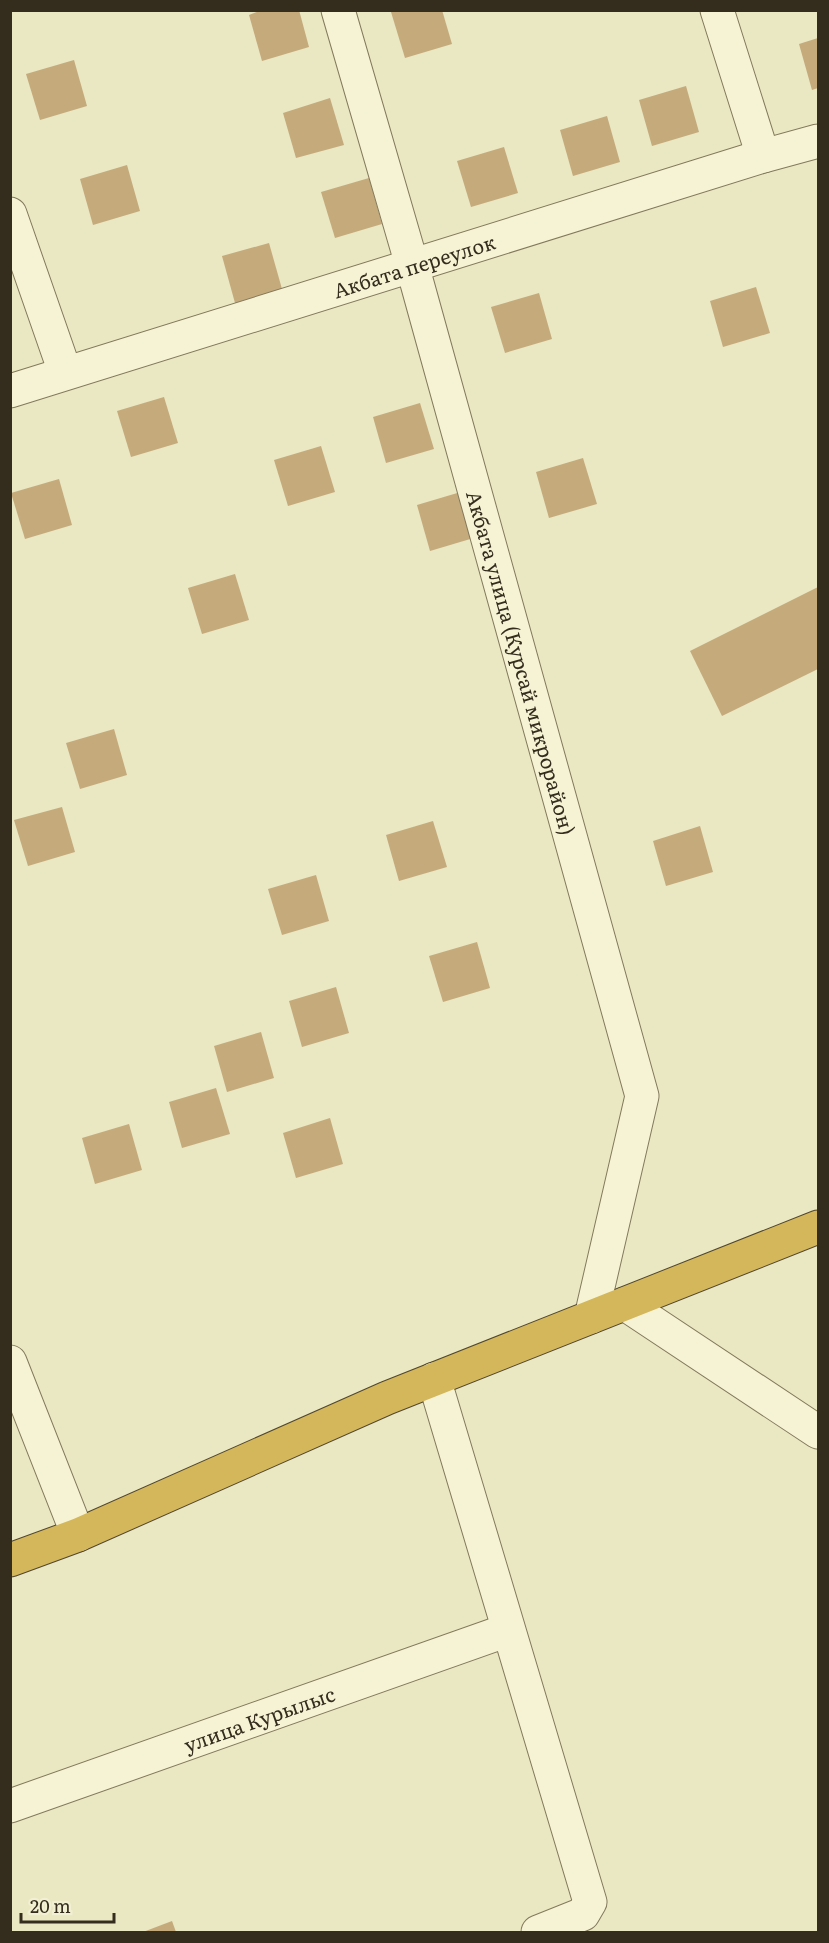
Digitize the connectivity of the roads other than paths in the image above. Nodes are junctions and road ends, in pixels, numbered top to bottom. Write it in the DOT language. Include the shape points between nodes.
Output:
graph roads {
  1 [pos="338,10"];
  2 [pos="717,10"];
  3 [pos="819,141"];
  4 [pos="763,156"];
  5 [pos="10,214"];
  6 [pos="412,265"];
  7 [pos="65,372"];
  8 [pos="10,391"];
  9 [pos="819,1227"];
  10 [pos="625,1304"];
  11 [pos="591,1317"];
  12 [pos="10,1362"];
  13 [pos="434,1379"];
  14 [pos="819,1432"];
  15 [pos="78,1535"];
  16 [pos="10,1560"];
  17 [pos="508,1630"];
  18 [pos="10,1806"];
  19 [pos="538,1932"];
  1 -- 6 [label="street, Акбата улица (Курсай микрорайон)"];
  2 -- 4 [label="street"];
  3 -- 4 [label="street, Акбата переулок"];
  4 -- 6 [label="street, Акбата переулок"];
  5 -- 7 [label="street"];
  6 -- 7 [label="street, Акбата переулок"];
  6 -- 11 [label="street, Акбата улица (Курсай микрорайон)" via="642,1096"];
  7 -- 8 [label="street, Акбата переулок"];
  9 -- 10 [label="highway"];
  10 -- 11 [label="highway"];
  10 -- 14 [label="street"];
  11 -- 13 [label="highway"];
  12 -- 15 [label="street"];
  13 -- 15 [label="highway"];
  13 -- 17 [label="street"];
  15 -- 16 [label="highway"];
  17 -- 18 [label="street, улица Курылыс"];
  17 -- 19 [label="street" via="590,1902 583,1914"];
}
